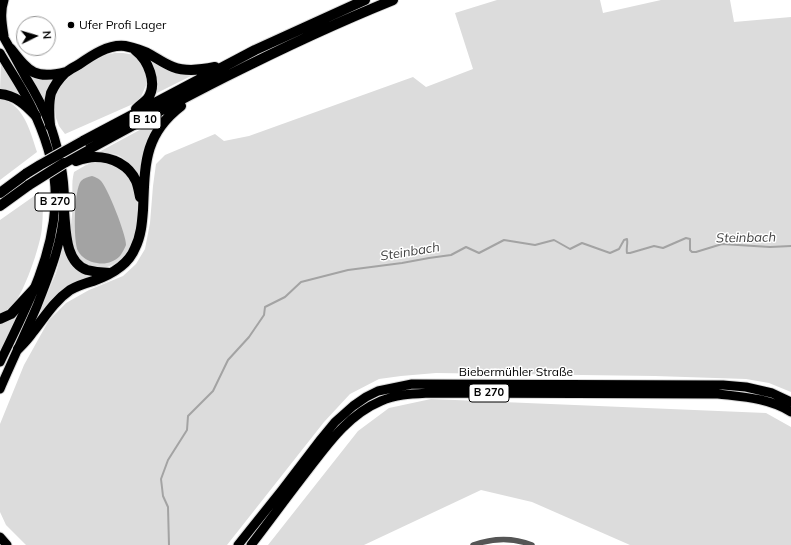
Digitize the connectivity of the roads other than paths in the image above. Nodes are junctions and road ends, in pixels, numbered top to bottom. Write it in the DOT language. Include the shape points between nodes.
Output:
graph roads {
  1 [pos="4,0"];
  2 [pos="365,0"];
  3 [pos="393,0"];
  4 [pos="2,34"];
  5 [pos="11,49"];
  6 [pos="134,49"];
  7 [pos="0,53"];
  8 [pos="228,64"];
  9 [pos="66,72"];
  10 [pos="204,88"];
  11 [pos="0,94"];
  12 [pos="36,116"];
  13 [pos="125,119"];
  14 [pos="50,126"];
  15 [pos="86,155"];
  16 [pos="3,190"];
  17 [pos="0,206"];
  18 [pos="142,210"];
  19 [pos="64,211"];
  20 [pos="110,273"];
  21 [pos="35,288"];
  22 [pos="0,319"];
  23 [pos="18,349"];
  24 [pos="0,362"];
  25 [pos="0,389"];
  26 [pos="791,402"];
  27 [pos="791,412"];
  28 [pos="238,545"];
  29 [pos="251,545"];
  30 [pos="473,545"];
  31 [pos="532,545"];
  1 -- 4 [label="main road"];
  2 -- 8 [label="highway, B 10"];
  3 -- 10 [label="highway, B 10" via="302,40"];
  4 -- 5 [label="main road, B 270"];
  5 -- 9 [label="highway" via="21,62 37,74 50,76"];
  5 -- 14 [label="main road, B 270"];
  6 -- 8 [label="highway" via="181,70"];
  6 -- 9 [label="highway" via="124,46 109,48"];
  6 -- 13 [label="highway" via="147,63 151,74 151,90 148,98"];
  7 -- 12 [label="main road, B 270"];
  8 -- 13 [label="highway, B 10"];
  9 -- 14 [label="highway" via="52,93 49,106"];
  10 -- 15 [label="highway, B 10"];
  10 -- 18 [label="highway" via="170,114 152,139 146,162"];
  11 -- 12 [label="highway" via="16,99"];
  12 -- 21 [label="main road, B 270" via="50,155 55,205 49,245"];
  13 -- 16 [label="highway, B 10, bridge" via="40,164"];
  14 -- 19 [label="main road, B 270" via="63,177"];
  15 -- 17 [label="highway, B 10, bridge" via="64,163"];
  15 -- 18 [label="highway" via="109,158 130,170 136,180"];
  18 -- 20 [label="highway" via="141,229 135,250 124,265"];
  19 -- 20 [label="highway" via="69,250 78,265 86,270"];
  19 -- 23 [label="main road, B 270" via="48,280"];
  20 -- 23 [label="highway" via="70,290 52,307"];
  21 -- 22 [label="highway" via="11,314"];
  21 -- 24 [label="main road, B 270"];
  23 -- 25 [label="main road, B 270"];
  26 -- 28 [label="main road, Biebermühler Straße / B 270" via="772,393 723,385 401,385 366,397 335,422"];
  27 -- 29 [label="main road, B 270" via="754,398 718,394 432,393 391,397 367,408 345,425"];
  30 -- 31 [label="street" via="500,539"];
}
